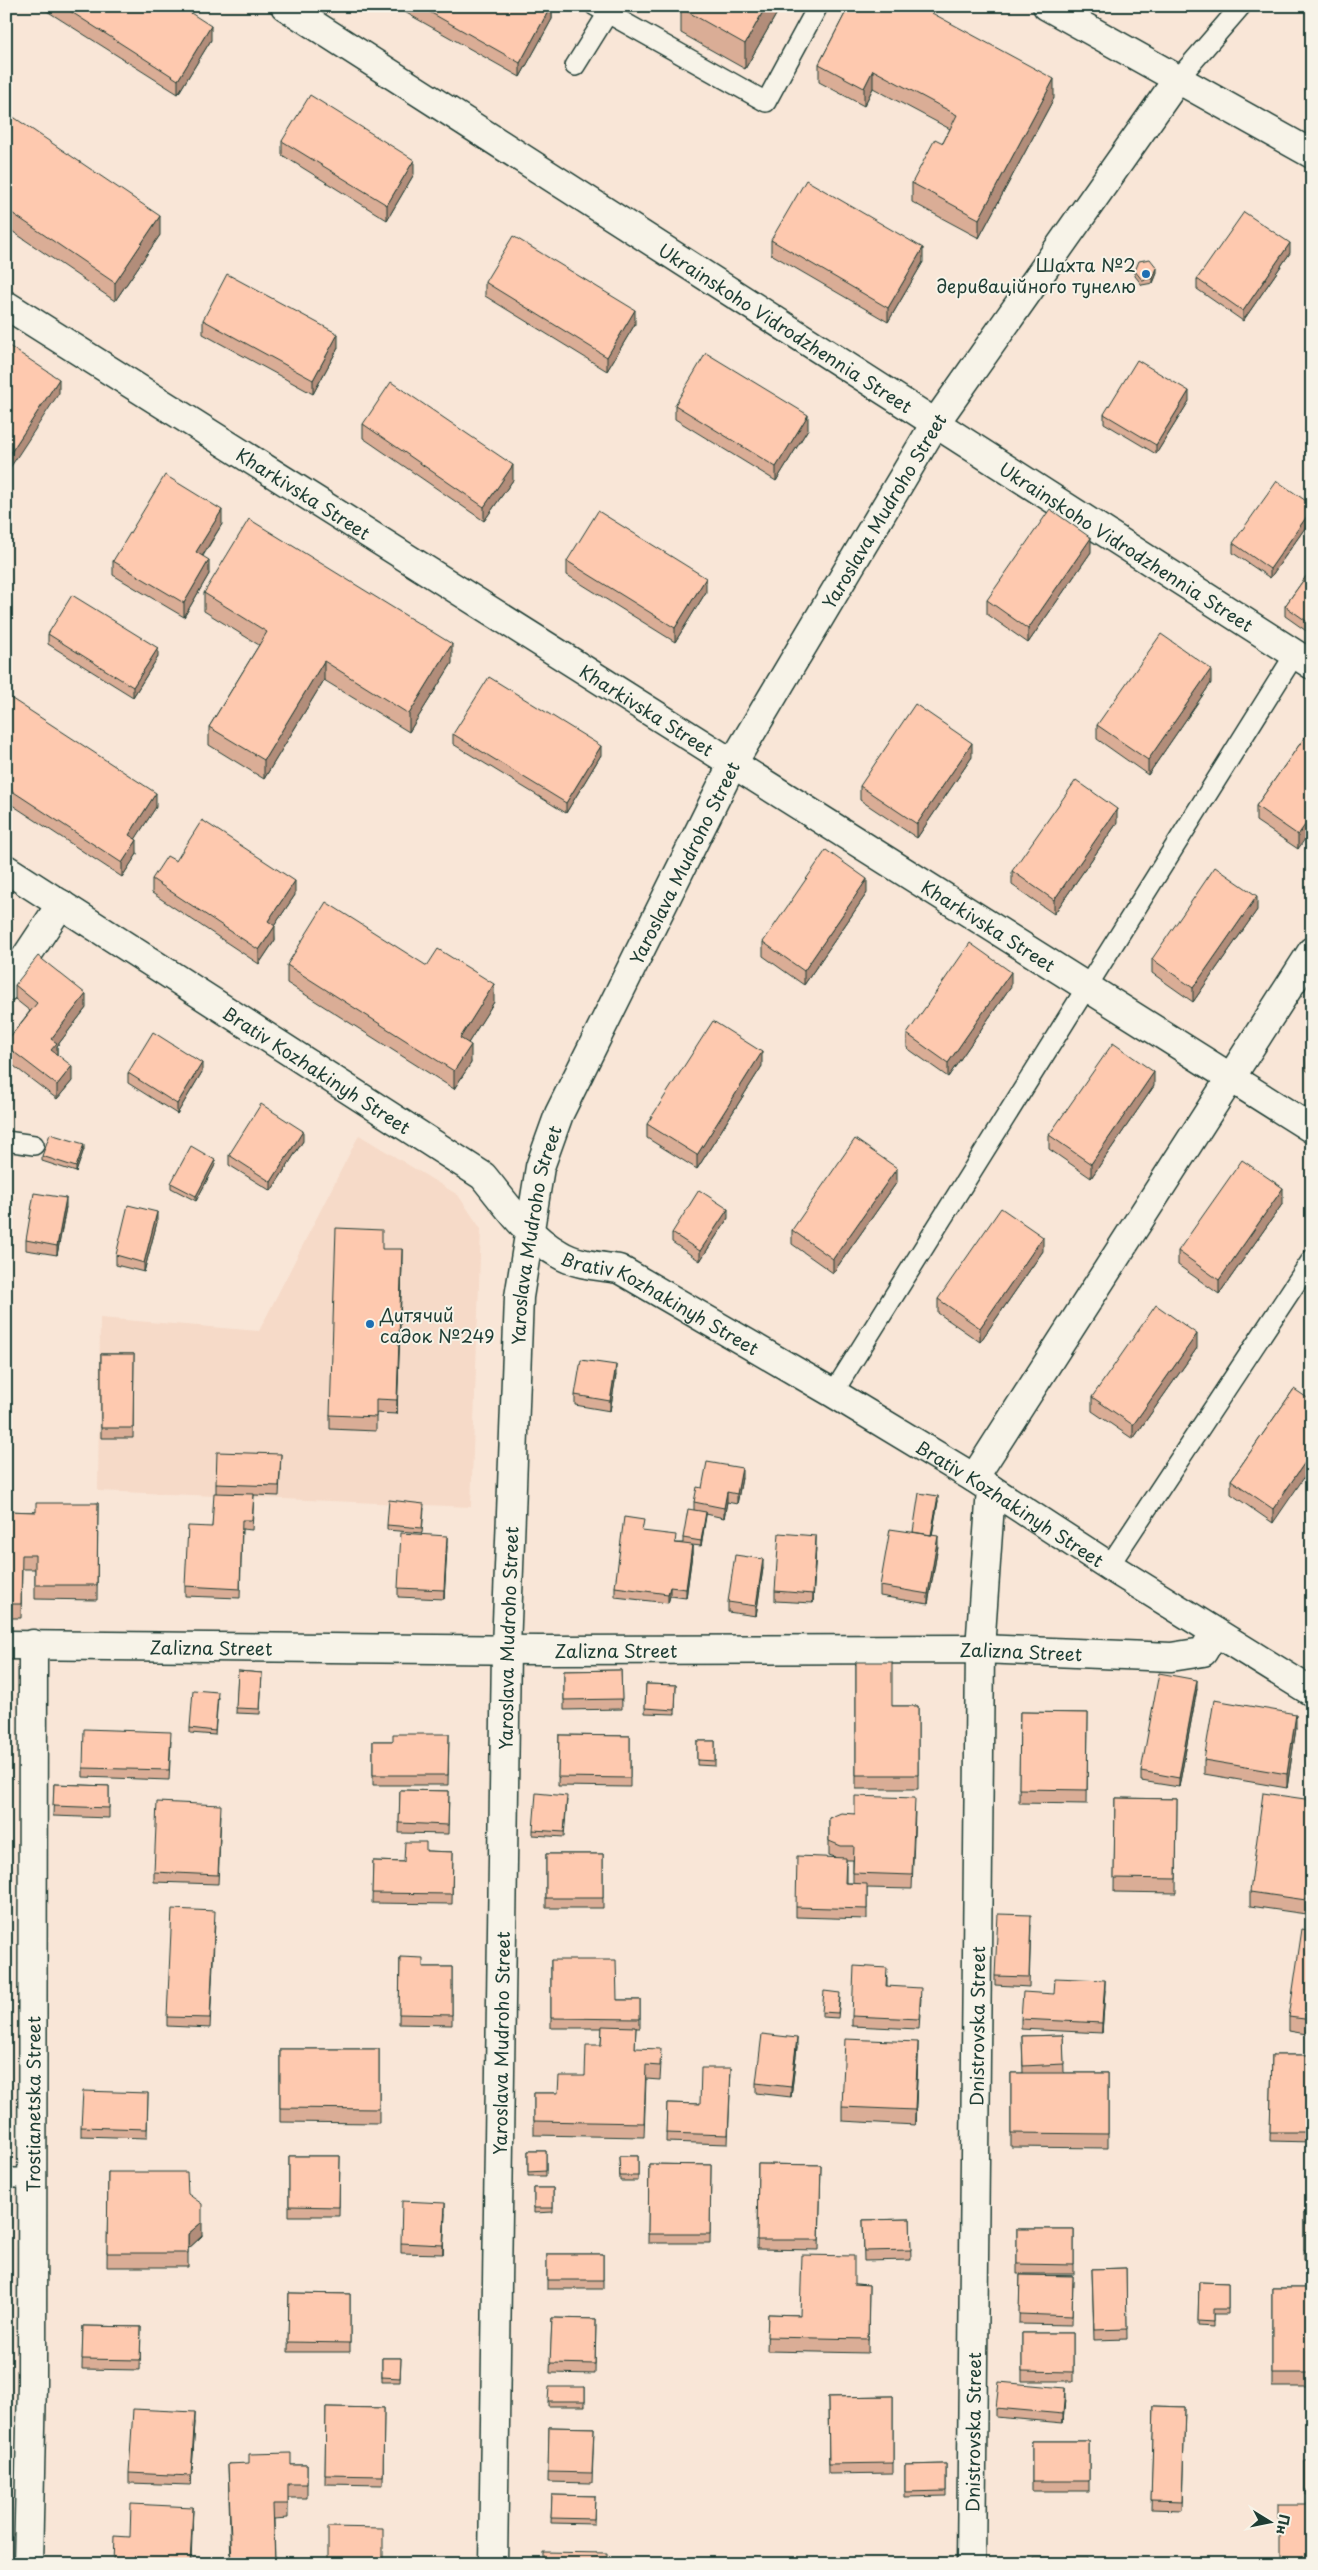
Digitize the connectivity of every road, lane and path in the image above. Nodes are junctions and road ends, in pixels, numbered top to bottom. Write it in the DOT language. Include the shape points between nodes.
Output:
graph roads {
  1 [pos="285,6"];
  2 [pos="818,6"];
  3 [pos="1047,6"];
  4 [pos="1241,6"];
  5 [pos="602,10"];
  6 [pos="575,66"];
  7 [pos="1177,80"];
  8 [pos="1312,154"];
  9 [pos="6,305"];
  10 [pos="936,422"];
  11 [pos="1303,660"];
  12 [pos="733,763"];
  13 [pos="6,868"];
  14 [pos="60,904"];
  15 [pos="1312,950"];
  16 [pos="6,987"];
  17 [pos="1085,987"];
  18 [pos="1230,1079"];
  19 [pos="1312,1130"];
  20 [pos="6,1141"];
  21 [pos="34,1145"];
  22 [pos="528,1232"];
  23 [pos="1312,1258"];
  24 [pos="833,1393"];
  25 [pos="983,1484"];
  26 [pos="1109,1566"];
  27 [pos="1214,1632"];
  28 [pos="33,1644"];
  29 [pos="6,1645"];
  30 [pos="980,1648"];
  31 [pos="506,1649"];
  32 [pos="1312,1692"];
  33 [pos="19,2178"];
  34 [pos="28,2564"];
  35 [pos="493,2564"];
  36 [pos="971,2564"];
  1 -- 10 [label="street, Ukrainskoho Vidrodzhennia Street"];
  2 -- 5 [label="lane" via="766,102"];
  3 -- 7 [label="street"];
  4 -- 7 [label="lane"];
  5 -- 6 [label="lane"];
  7 -- 8 [label="street"];
  7 -- 10 [label="street, Yaroslava Mudroho Street"];
  9 -- 12 [label="street, Kharkivska Street"];
  10 -- 11 [label="street, Ukrainskoho Vidrodzhennia Street"];
  10 -- 12 [label="street, Yaroslava Mudroho Street"];
  11 -- 17 [label="lane"];
  12 -- 17 [label="street, Kharkivska Street"];
  12 -- 22 [label="street, Yaroslava Mudroho Street" via="559,1114 540,1167"];
  13 -- 14 [label="street, Brativ Kozhakinyh Street"];
  14 -- 16 [label="street"];
  14 -- 22 [label="street, Brativ Kozhakinyh Street" via="483,1176"];
  15 -- 18 [label="street"];
  17 -- 18 [label="street, Kharkivska Street"];
  17 -- 24 [label="lane"];
  18 -- 19 [label="street, Kharkivska Street"];
  18 -- 25 [label="street"];
  20 -- 21 [label="lane"];
  22 -- 24 [label="street, Brativ Kozhakinyh Street" via="560,1255 588,1265 619,1269"];
  22 -- 31 [label="street, Yaroslava Mudroho Street" via="519,1297"];
  23 -- 26 [label="lane"];
  24 -- 25 [label="street, Brativ Kozhakinyh Street"];
  25 -- 26 [label="street, Brativ Kozhakinyh Street"];
  25 -- 30 [label="street, Dnistrovska Street"];
  26 -- 27 [label="street, Brativ Kozhakinyh Street"];
  27 -- 30 [label="street, Zalizna Street" via="1203,1652 1171,1657"];
  27 -- 32 [label="street, Brativ Kozhakinyh Street"];
  28 -- 29 [label="street, Zalizna Street"];
  28 -- 31 [label="street, Zalizna Street"];
  28 -- 33 [label="street, Trostianetska Street"];
  30 -- 31 [label="street, Zalizna Street"];
  30 -- 36 [label="street, Dnistrovska Street"];
  31 -- 35 [label="street, Yaroslava Mudroho Street"];
  33 -- 34 [label="street, Trostianetska Street" via="32,2383"];
}
